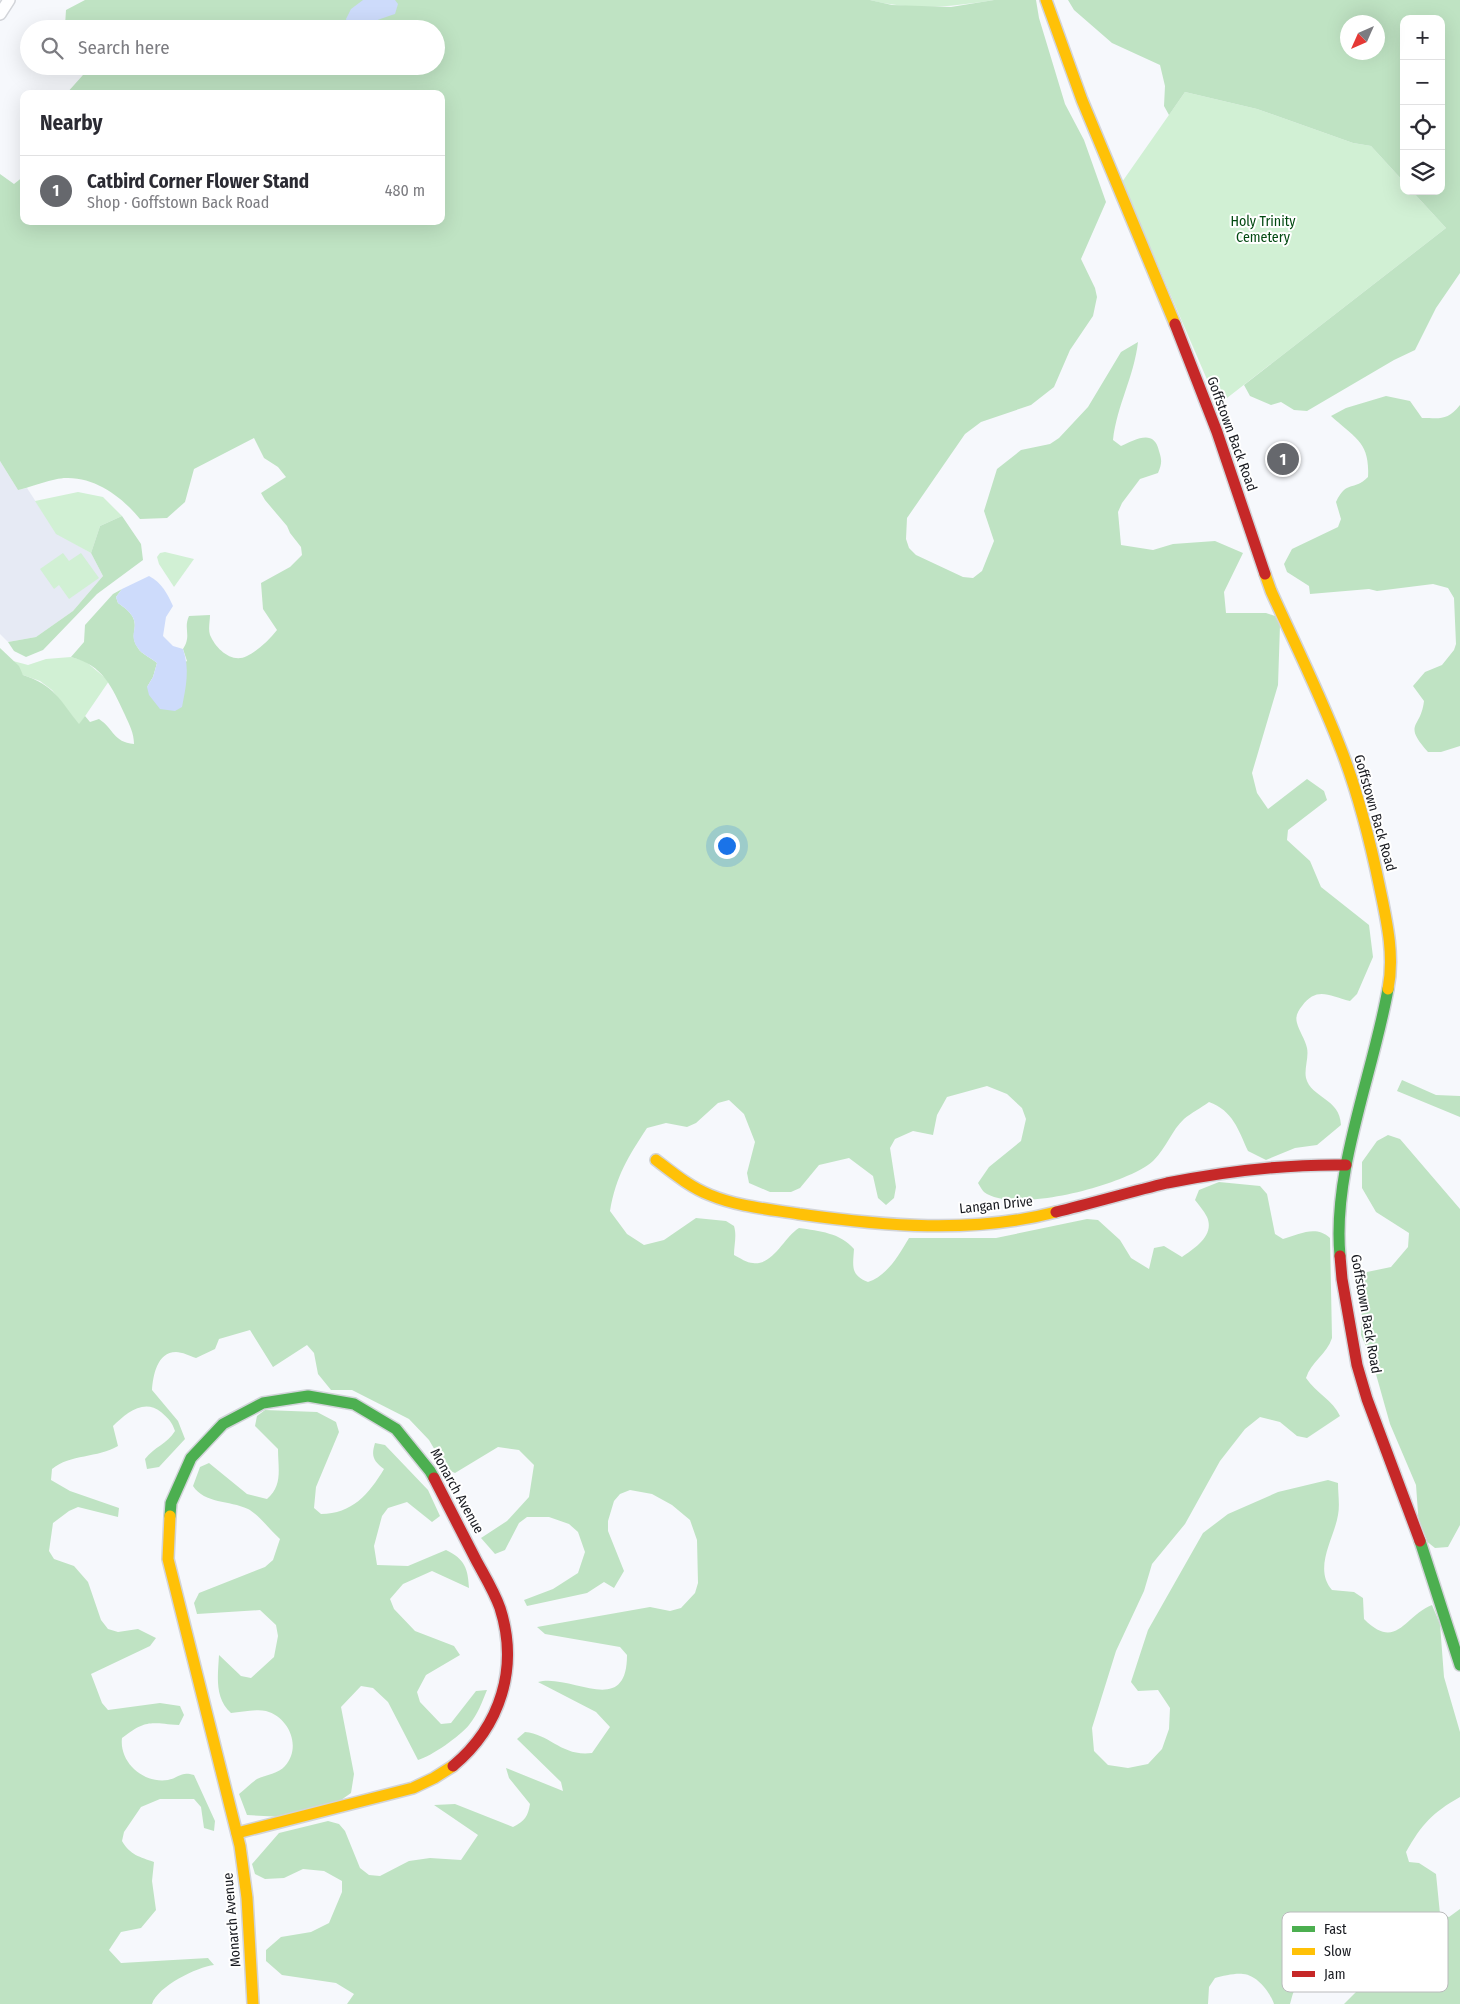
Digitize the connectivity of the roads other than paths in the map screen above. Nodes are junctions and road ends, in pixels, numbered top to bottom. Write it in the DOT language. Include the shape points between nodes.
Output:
graph roads {
  1 [pos="9,0"];
  2 [pos="1046,0"];
  3 [pos="0,14"];
  4 [pos="656,1160"];
  5 [pos="1346,1165"];
  6 [pos="1460,1666"];
  7 [pos="237,1833"];
  8 [pos="253,2004"];
  1 -- 3 [label="street"];
  2 -- 5 [label="street, Goffstown Back Road" via="1082,100 1217,432 1271,591 1339,743 1372,850 1388,925 1389,985"];
  4 -- 5 [label="street, Langan Drive" via="695,1189 728,1202 902,1225 966,1224 1034,1217 1215,1175 1281,1165"];
  5 -- 6 [label="street, Goffstown Back Road" via="1339,1246 1357,1365 1380,1439 1428,1563"];
  7 -- 7 [label="street, Monarch Avenue" via="168,1559 170,1502 178,1480 196,1450 212,1432 231,1419 262,1404 284,1398 342,1401 364,1409 393,1427 418,1451 430,1471 498,1604 507,1639 505,1686 498,1709 480,1739 436,1779 413,1788"];
  7 -- 8 [label="street, Monarch Avenue" via="248,1898"];
}
